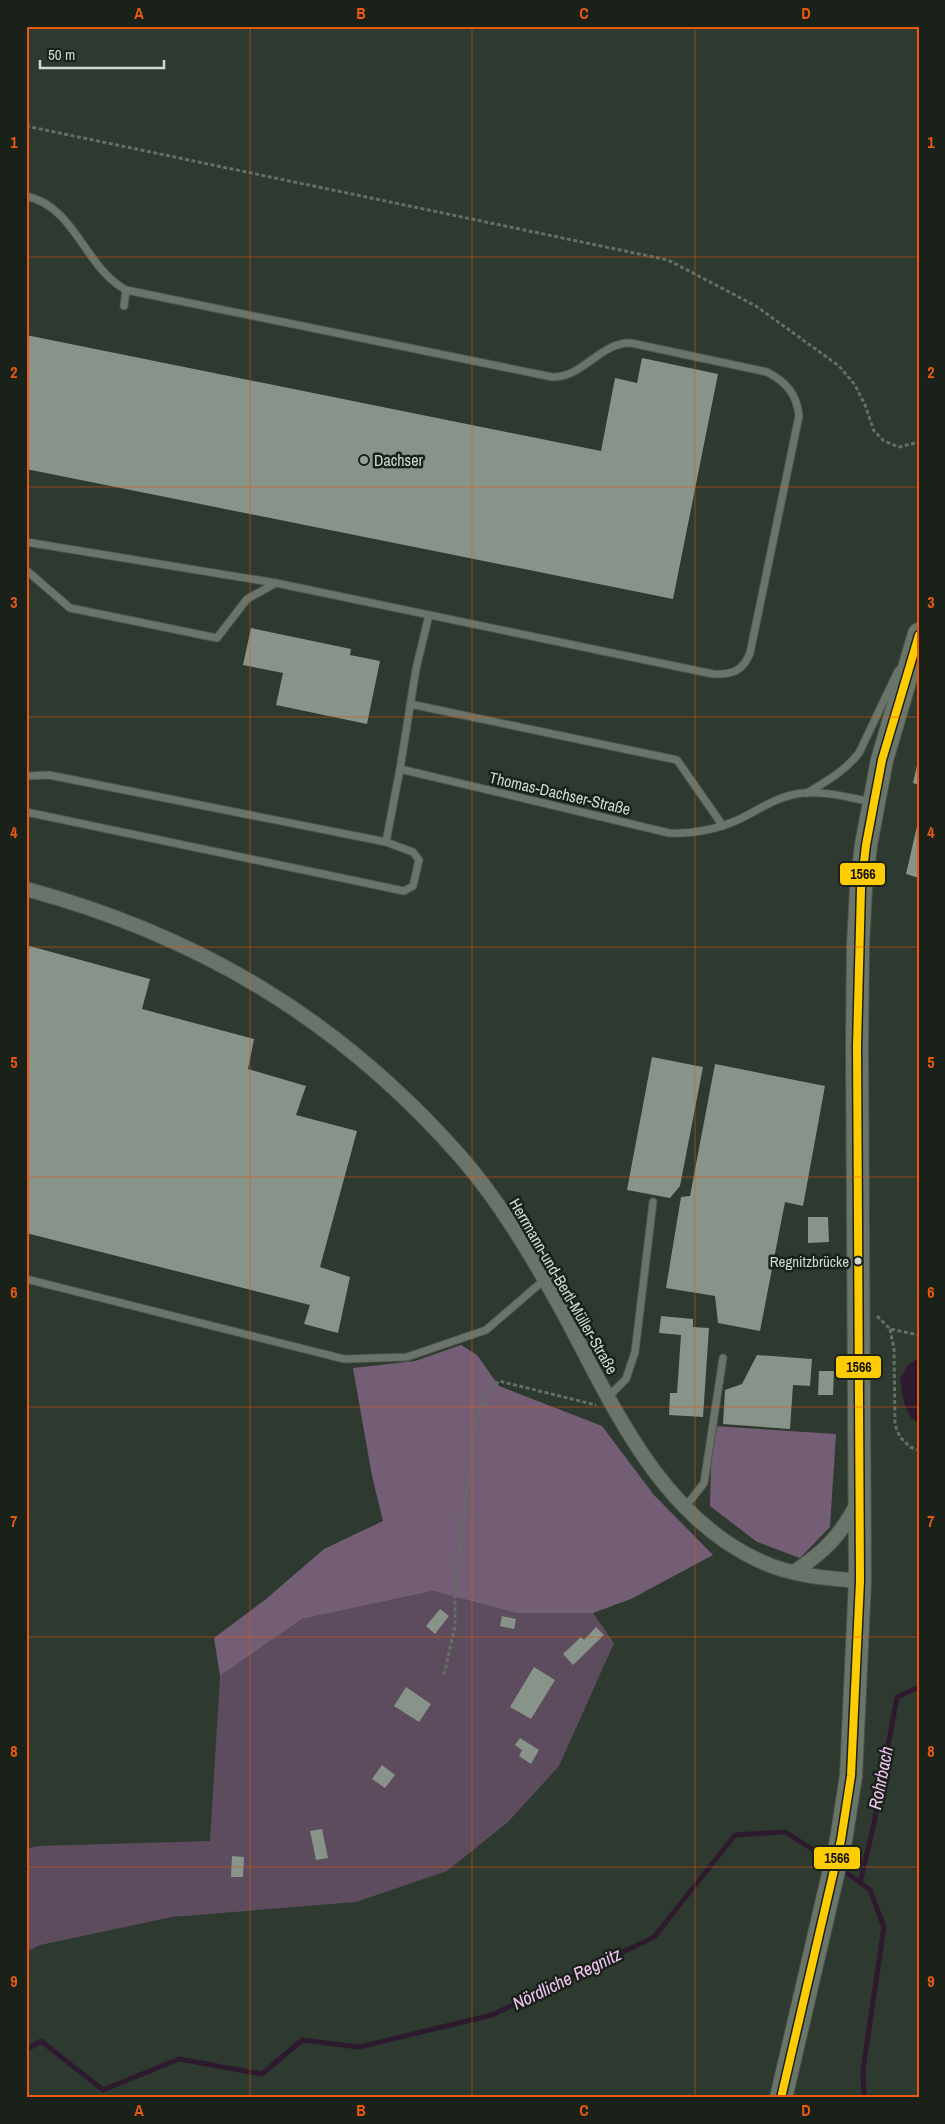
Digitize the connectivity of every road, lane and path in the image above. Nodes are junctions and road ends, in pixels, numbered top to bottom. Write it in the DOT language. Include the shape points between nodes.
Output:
graph roads {
  1 [pos="26,126"];
  2 [pos="26,196"];
  3 [pos="126,290"];
  4 [pos="124,306"];
  5 [pos="919,442"];
  6 [pos="26,542"];
  7 [pos="26,570"];
  8 [pos="276,583"];
  9 [pos="429,615"];
  10 [pos="916,641"];
  11 [pos="410,704"];
  12 [pos="400,769"];
  13 [pos="26,776"];
  14 [pos="807,793"];
  15 [pos="873,802"];
  16 [pos="26,812"];
  17 [pos="723,826"];
  18 [pos="386,842"];
  19 [pos="26,889"];
  20 [pos="653,1202"];
  21 [pos="26,1279"];
  22 [pos="544,1280"];
  23 [pos="858,1303"];
  24 [pos="890,1329"];
  25 [pos="919,1335"];
  26 [pos="724,1358"];
  27 [pos="607,1397"];
  28 [pos="615,1410"];
  29 [pos="919,1450"];
  30 [pos="860,1496"];
  31 [pos="686,1506"];
  32 [pos="794,1572"];
  33 [pos="860,1581"];
  34 [pos="444,1675"];
  35 [pos="781,2098"];
  1 -- 5 [label="path" via="668,260 756,306 839,366 855,385 866,405 874,431 884,441 899,447"];
  2 -- 3 [label="lane" via="48,203 59,212 105,274"];
  3 -- 4 [label="lane"];
  3 -- 9 [label="lane" via="552,377 572,374 613,346 631,343 767,372 794,394 799,416 752,643 747,660 737,671 714,674"];
  6 -- 8 [label="lane"];
  7 -- 8 [label="lane" via="70,608 216,638 247,599"];
  8 -- 9 [label="lane"];
  9 -- 11 [label="lane"];
  10 -- 14 [label="lane" via="859,753 832,779"];
  10 -- 15 [label="main road"];
  11 -- 12 [label="lane"];
  11 -- 17 [label="lane" via="677,760"];
  12 -- 17 [label="lane, Thomas-Dachser-Straße" via="669,833 698,832"];
  12 -- 18 [label="lane"];
  13 -- 18 [label="lane" via="49,775"];
  14 -- 15 [label="lane"];
  14 -- 17 [label="lane, Thomas-Dachser-Straße" via="781,798"];
  15 -- 23 [label="main road" via="858,946"];
  16 -- 18 [label="lane" via="404,891 413,886 419,860 413,852"];
  19 -- 22 [label="street, Herrmann-und-Bertl-Müller-Straße" via="136,925 201,953 312,1020 373,1068 460,1157 491,1195"];
  20 -- 27 [label="lane" via="636,1352 626,1379"];
  21 -- 22 [label="lane" via="344,1359 407,1357 486,1330"];
  22 -- 27 [label="street, Herrmann-und-Bertl-Müller-Straße"];
  23 -- 24 [label="path"];
  23 -- 30 [label="main road"];
  24 -- 25 [label="path"];
  24 -- 29 [label="path" via="894,1349 895,1424 900,1437 910,1447"];
  26 -- 31 [label="lane" via="704,1483"];
  27 -- 28 [label="street, Herrmann-und-Bertl-Müller-Straße"];
  28 -- 31 [label="street, Herrmann-und-Bertl-Müller-Straße" via="638,1448"];
  28 -- 34 [label="path" via="499,1381 485,1395 477,1414 455,1587 455,1626"];
  30 -- 32 [label="street" via="833,1542 819,1556"];
  30 -- 33 [label="main road"];
  31 -- 32 [label="street, Herrmann-und-Bertl-Müller-Straße" via="735,1548 762,1562"];
  32 -- 33 [label="street, Herrmann-und-Bertl-Müller-Straße"];
  33 -- 35 [label="main road" via="855,1721 841,1840"];
}
